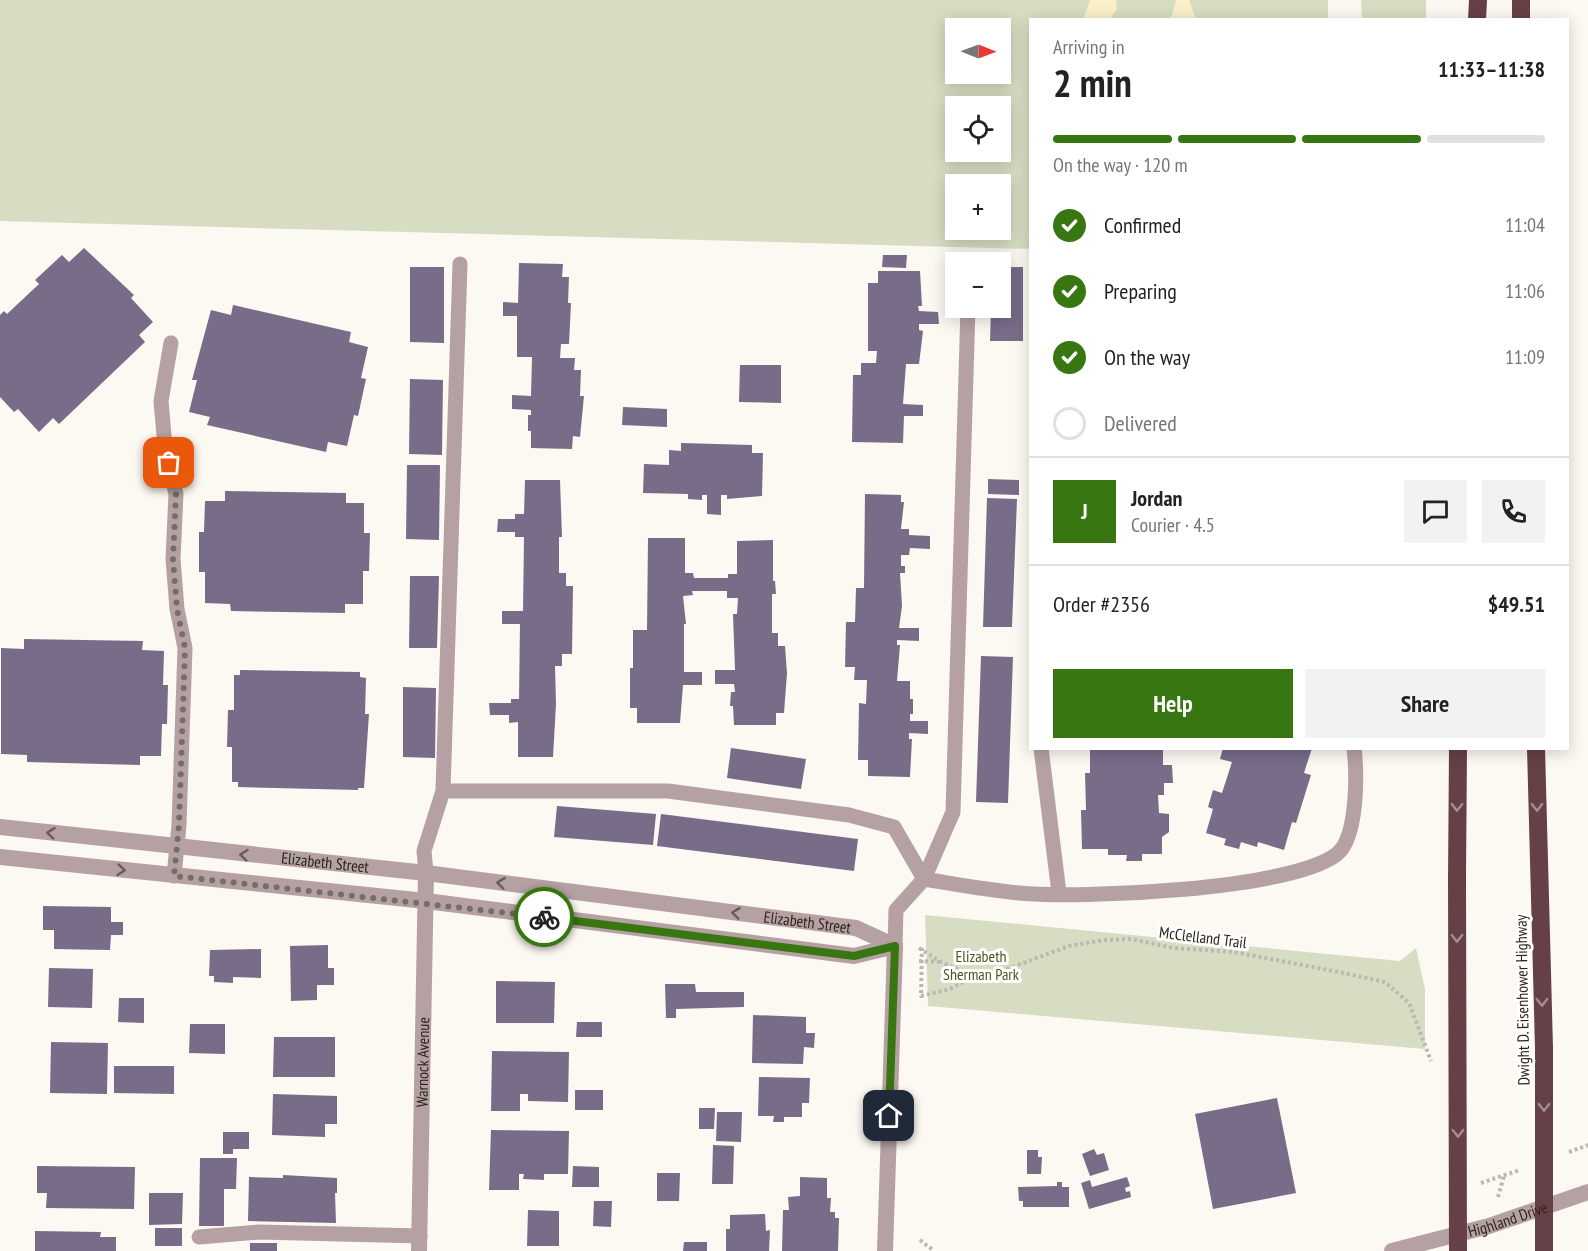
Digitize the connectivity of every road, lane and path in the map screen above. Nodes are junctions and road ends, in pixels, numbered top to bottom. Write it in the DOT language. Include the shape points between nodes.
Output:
graph roads {
  1 [pos="1478,0"];
  2 [pos="1521,0"];
  3 [pos="1477,18"];
  4 [pos="1521,18"];
  5 [pos="460,264"];
  6 [pos="968,318"];
  7 [pos="171,343"];
  8 [pos="1041,750"];
  9 [pos="1354,750"];
  10 [pos="1458,750"];
  11 [pos="1536,750"];
  12 [pos="443,791"];
  13 [pos="0,828"];
  14 [pos="176,848"];
  15 [pos="0,857"];
  16 [pos="426,873"];
  17 [pos="174,876"];
  18 [pos="924,879"];
  19 [pos="1059,893"];
  20 [pos="426,902"];
  21 [pos="895,946"];
  22 [pos="921,961"];
  23 [pos="941,962"];
  24 [pos="974,977"];
  25 [pos="1428,1051"];
  26 [pos="1588,1192"];
  27 [pos="199,1237"];
  28 [pos="920,1240"];
  29 [pos="419,1244"];
  30 [pos="885,1251"];
  31 [pos="934,1251"];
  32 [pos="1392,1251"];
  33 [pos="1458,1251"];
  34 [pos="1545,1251"];
  1 -- 3 [label="highway"];
  2 -- 4 [label="highway"];
  5 -- 12 [label="lane"];
  6 -- 18 [label="lane" via="953,812"];
  7 -- 14 [label="lane" via="161,401 165,447 176,494 173,559 185,648"];
  8 -- 19 [label="lane"];
  9 -- 19 [label="lane" via="1350,830 1339,853 1311,867 1252,881 1114,894"];
  10 -- 33 [label="highway, one-way, bridge"];
  11 -- 34 [label="highway, Dwight D. Eisenhower Highway, one-way, bridge"];
  12 -- 16 [label="lane" via="424,851"];
  12 -- 18 [label="lane" via="668,791 849,814 894,827"];
  14 -- 13 [label="street, Elizabeth Street, one-way"];
  16 -- 14 [label="street, Elizabeth Street, one-way"];
  14 -- 17 [label="lane"];
  15 -- 17 [label="street, Elizabeth Street, one-way"];
  16 -- 20 [label="street, Warnock Avenue"];
  21 -- 16 [label="street, Elizabeth Street, one-way" via="855,928"];
  17 -- 20 [label="street, Elizabeth Street"];
  18 -- 19 [label="lane" via="1020,893"];
  18 -- 21 [label="lane" via="896,910"];
  20 -- 21 [label="street, Elizabeth Street" via="854,956"];
  20 -- 29 [label="street, Warnock Avenue"];
  21 -- 30 [label="street"];
  22 -- 23 [label="path"];
  22 -- 23 [label="path" via="922,948"];
  22 -- 24 [label="path, McClelland Trail" via="921,996 950,989"];
  23 -- 24 [label="path"];
  24 -- 25 [label="path, McClelland Trail" via="1070,946 1105,940 1132,939 1173,948 1234,952 1385,982 1409,1003"];
  26 -- 32 [label="street, Highland Drive" via="1489,1226"];
  27 -- 29 [label="lane" via="259,1232"];
  28 -- 31 [label="path"];
}
